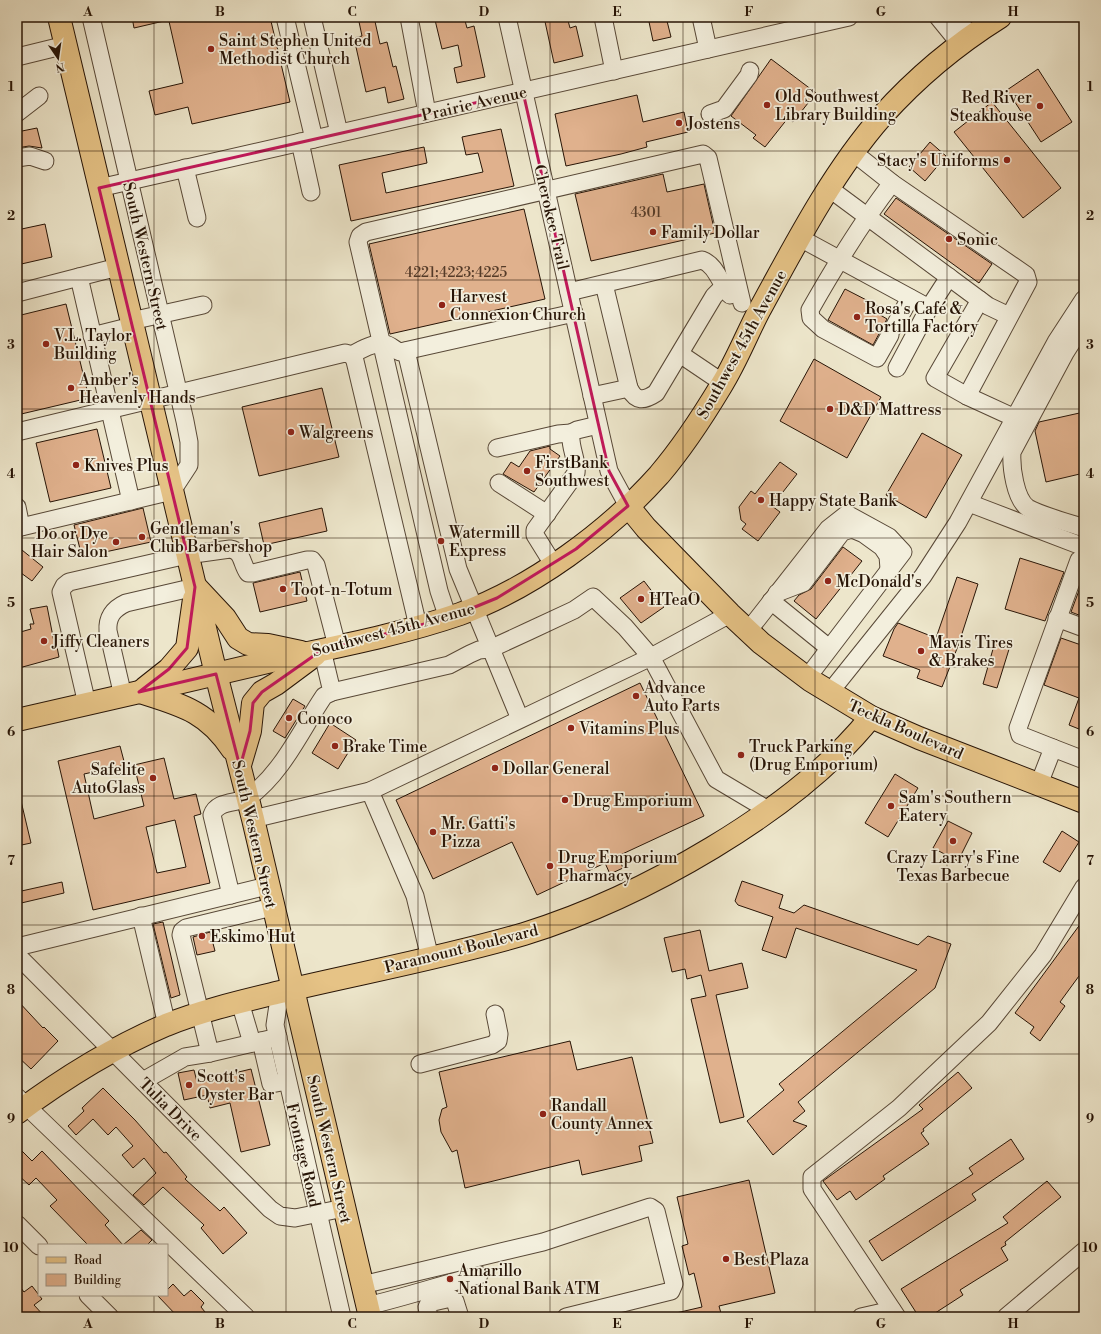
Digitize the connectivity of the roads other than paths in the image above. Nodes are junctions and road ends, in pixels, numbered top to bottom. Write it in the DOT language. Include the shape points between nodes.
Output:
graph roads {
  1 [pos="59,17"];
  2 [pos="91,17"];
  3 [pos="285,17"];
  4 [pos="312,17"];
  5 [pos="409,17"];
  6 [pos="506,17"];
  7 [pos="603,17"];
  8 [pos="701,17"];
  9 [pos="849,17"];
  10 [pos="938,17"];
  11 [pos="954,17"];
  12 [pos="1000,17"];
  13 [pos="793,23"];
  14 [pos="966,40"];
  15 [pos="66,45"];
  16 [pos="708,49"];
  17 [pos="17,56"];
  18 [pos="614,71"];
  19 [pos="750,71"];
  20 [pos="523,92"];
  21 [pos="39,96"];
  22 [pos="17,113"];
  23 [pos="427,113"];
  24 [pos="710,114"];
  25 [pos="339,133"];
  26 [pos="307,140"];
  27 [pos="854,153"];
  28 [pos="17,158"];
  29 [pos="44,161"];
  30 [pos="185,168"];
  31 [pos="129,181"];
  32 [pos="892,183"];
  33 [pos="99,188"];
  34 [pos="830,188"];
  35 [pos="546,191"];
  36 [pos="311,192"];
  37 [pos="867,215"];
  38 [pos="197,218"];
  39 [pos="800,238"];
  40 [pos="839,260"];
  41 [pos="118,267"];
  42 [pos="79,277"];
  43 [pos="949,277"];
  44 [pos="604,284"];
  45 [pos="723,287"];
  46 [pos="569,292"];
  47 [pos="17,293"];
  48 [pos="910,298"];
  49 [pos="1084,299"];
  50 [pos="980,300"];
  51 [pos="203,305"];
  52 [pos="751,307"];
  53 [pos="929,308"];
  54 [pos="1012,309"];
  55 [pos="574,313"];
  56 [pos="160,315"];
  57 [pos="1084,323"];
  58 [pos="132,324"];
  59 [pos="92,336"];
  60 [pos="382,344"];
  61 [pos="406,350"];
  62 [pos="680,354"];
  63 [pos="352,355"];
  64 [pos="897,368"];
  65 [pos="723,383"];
  66 [pos="629,388"];
  67 [pos="179,394"];
  68 [pos="592,396"];
  69 [pos="966,396"];
  70 [pos="150,401"];
  71 [pos="109,410"];
  72 [pos="1015,418"];
  73 [pos="598,425"];
  74 [pos="17,432"];
  75 [pos="571,437"];
  76 [pos="498,453"];
  77 [pos="499,483"];
  78 [pos="172,491"];
  79 [pos="131,501"];
  80 [pos="969,503"];
  81 [pos="628,506"];
  82 [pos="17,508"];
  83 [pos="547,514"];
  84 [pos="19,527"];
  85 [pos="1084,528"];
  86 [pos="1084,547"];
  87 [pos="187,555"];
  88 [pos="1084,562"];
  89 [pos="553,564"];
  90 [pos="195,587"];
  91 [pos="774,597"];
  92 [pos="473,609"];
  93 [pos="730,614"];
  94 [pos="448,618"];
  95 [pos="1057,618"];
  96 [pos="418,626"];
  97 [pos="1084,628"];
  98 [pos="748,631"];
  99 [pos="828,648"];
  100 [pos="490,649"];
  101 [pos="322,650"];
  102 [pos="651,657"];
  103 [pos="216,674"];
  104 [pos="807,678"];
  105 [pos="332,692"];
  106 [pos="830,692"];
  107 [pos="131,694"];
  108 [pos="87,704"];
  109 [pos="871,717"];
  110 [pos="520,719"];
  111 [pos="17,720"];
  112 [pos="1053,748"];
  113 [pos="1084,760"];
  114 [pos="239,762"];
  115 [pos="1039,784"];
  116 [pos="370,791"];
  117 [pos="248,798"];
  118 [pos="1084,802"];
  119 [pos="768,810"];
  120 [pos="253,819"];
  121 [pos="267,886"];
  122 [pos="1084,886"];
  123 [pos="231,895"];
  124 [pos="272,907"];
  125 [pos="141,916"];
  126 [pos="17,946"];
  127 [pos="17,955"];
  128 [pos="430,958"];
  129 [pos="286,991"];
  130 [pos="240,1002"];
  131 [pos="199,1013"];
  132 [pos="495,1014"];
  133 [pos="167,1025"];
  134 [pos="278,1037"];
  135 [pos="256,1042"];
  136 [pos="112,1050"];
  137 [pos="210,1053"];
  138 [pos="420,1064"];
  139 [pos="143,1081"];
  140 [pos="287,1081"];
  141 [pos="20,1106"];
  142 [pos="344,1208"];
  143 [pos="318,1214"];
  144 [pos="17,1224"];
  145 [pos="168,1244"];
  146 [pos="168,1244"];
  147 [pos="38,1245"];
  148 [pos="1084,1251"];
  149 [pos="479,1276"];
  150 [pos="89,1296"];
  151 [pos="409,1296"];
  152 [pos="366,1303"];
  153 [pos="428,1312"];
  154 [pos="895,1313"];
  155 [pos="110,1317"];
  156 [pos="246,1317"];
  157 [pos="342,1317"];
  158 [pos="460,1317"];
  159 [pos="566,1317"];
  160 [pos="861,1317"];
  161 [pos="1006,1317"];
  1 -- 15 [label="main road, South Western Street"];
  2 -- 31 [label="street, South Western Street"];
  3 -- 26 [label="street"];
  4 -- 25 [label="street"];
  5 -- 23 [label="street"];
  6 -- 20 [label="street, Cherokee Trail"];
  7 -- 18 [label="street"];
  8 -- 16 [label="street"];
  9 -- 13 [label="street, Prairie Avenue"];
  10 -- 14 [label="street"];
  11 -- 14 [label="street"];
  12 -- 14 [label="main road, Southwest 45th Avenue"];
  13 -- 16 [label="street, Prairie Avenue"];
  14 -- 27 [label="main road, Southwest 45th Avenue" via="920,78 886,112"];
  15 -- 17 [label="street"];
  15 -- 33 [label="main road, South Western Street"];
  16 -- 18 [label="street, Prairie Avenue"];
  18 -- 20 [label="street, Prairie Avenue"];
  19 -- 24 [label="street" via="750,75 724,109"];
  20 -- 23 [label="street, Prairie Avenue"];
  20 -- 35 [label="street, Cherokee Trail"];
  21 -- 22 [label="street"];
  23 -- 25 [label="street, Prairie Avenue"];
  25 -- 26 [label="street, Prairie Avenue"];
  26 -- 30 [label="street, Prairie Avenue"];
  26 -- 36 [label="street"];
  27 -- 32 [label="street"];
  27 -- 34 [label="main road, Southwest 45th Avenue"];
  28 -- 29 [label="street" via="30,156"];
  30 -- 31 [label="street, Prairie Avenue"];
  30 -- 38 [label="street"];
  31 -- 33 [label="street, Prairie Avenue"];
  31 -- 56 [label="street, South Western Street"];
  32 -- 37 [label="street"];
  32 -- 54 [label="street" via="1026,275 1028,282"];
  33 -- 41 [label="main road, South Western Street"];
  34 -- 37 [label="street"];
  34 -- 39 [label="main road, Southwest 45th Avenue"];
  35 -- 46 [label="street, Cherokee Trail"];
  35 -- 52 [label="street" via="703,154 708,158"];
  35 -- 60 [label="street" via="366,232 360,236 358,242"];
  37 -- 40 [label="street"];
  37 -- 43 [label="street"];
  39 -- 40 [label="street"];
  39 -- 52 [label="main road, Southwest 45th Avenue"];
  40 -- 48 [label="street"];
  40 -- 48 [label="street" via="810,310 811,318 823,328 877,358"];
  41 -- 42 [label="street"];
  41 -- 58 [label="main road, South Western Street"];
  42 -- 47 [label="street"];
  42 -- 59 [label="street"];
  43 -- 50 [label="street"];
  43 -- 53 [label="street"];
  44 -- 45 [label="street" via="702,260 713,268"];
  44 -- 46 [label="street"];
  44 -- 66 [label="street"];
  45 -- 52 [label="street" via="731,296"];
  45 -- 62 [label="street" via="714,296"];
  46 -- 55 [label="street, Cherokee Trail"];
  48 -- 53 [label="street"];
  49 -- 72 [label="street" via="1056,342"];
  50 -- 54 [label="street"];
  50 -- 69 [label="street" via="935,378"];
  51 -- 56 [label="street"];
  52 -- 65 [label="main road, Southwest 45th Avenue"];
  53 -- 64 [label="street"];
  54 -- 69 [label="street"];
  55 -- 61 [label="street"];
  55 -- 68 [label="street, Cherokee Trail"];
  56 -- 58 [label="street"];
  56 -- 67 [label="street, South Western Street"];
  57 -- 85 [label="street" via="1012,452 1011,462 1019,498 1027,507"];
  58 -- 59 [label="street"];
  58 -- 70 [label="main road, South Western Street"];
  59 -- 71 [label="street"];
  60 -- 61 [label="street" via="400,352"];
  60 -- 63 [label="street" via="362,349"];
  60 -- 94 [label="street" via="439,591"];
  61 -- 92 [label="street" via="458,569"];
  62 -- 65 [label="street"];
  62 -- 66 [label="street" via="656,393 648,399 636,398"];
  63 -- 67 [label="street" via="345,353"];
  63 -- 96 [label="street" via="359,375"];
  65 -- 81 [label="main road, Southwest 45th Avenue" via="694,428 660,473"];
  66 -- 68 [label="street"];
  67 -- 70 [label="street"];
  67 -- 78 [label="street, South Western Street" via="189,442 189,465"];
  68 -- 73 [label="street, Cherokee Trail"];
  69 -- 72 [label="street"];
  70 -- 71 [label="street"];
  70 -- 78 [label="main road, South Western Street"];
  71 -- 74 [label="street"];
  71 -- 79 [label="street"];
  72 -- 80 [label="street"];
  73 -- 75 [label="street" via="577,430"];
  73 -- 81 [label="street, Cherokee Trail" via="609,471"];
  75 -- 76 [label="street" via="558,434"];
  75 -- 83 [label="street" via="577,466 576,474"];
  77 -- 83 [label="street"];
  78 -- 79 [label="street"];
  78 -- 87 [label="main road, South Western Street"];
  79 -- 84 [label="street"];
  80 -- 86 [label="street"];
  80 -- 106 [label="street" via="923,576"];
  81 -- 89 [label="main road, Southwest 45th Avenue" via="576,549"];
  81 -- 93 [label="main road, Teckla Boulevard" via="646,528"];
  82 -- 84 [label="street"];
  83 -- 89 [label="street" via="535,530 535,535"];
  87 -- 90 [label="main road, South Western Street"];
  87 -- 101 [label="street" via="216,550 236,550 241,555 248,573 312,560 316,565"];
  87 -- 108 [label="street" via="69,582 64,586 61,592"];
  88 -- 95 [label="street" via="1079,560"];
  89 -- 92 [label="main road, Southwest 45th Avenue" via="524,584"];
  90 -- 101 [label="main road" via="225,618 238,638 248,644"];
  90 -- 103 [label="main road, South Western Street"];
  90 -- 107 [label="main road" via="187,648 169,669"];
  90 -- 107 [label="street" via="126,603 111,614 108,631"];
  91 -- 98 [label="street"];
  91 -- 99 [label="street"];
  91 -- 99 [label="street" via="828,529 847,514 889,537 903,552"];
  92 -- 94 [label="main road, Southwest 45th Avenue"];
  92 -- 100 [label="street"];
  93 -- 98 [label="main road, Teckla Boulevard"];
  93 -- 102 [label="street"];
  94 -- 96 [label="main road, Southwest 45th Avenue"];
  95 -- 97 [label="street"];
  95 -- 112 [label="street" via="1018,728 1020,735"];
  96 -- 101 [label="main road, Southwest 45th Avenue"];
  98 -- 104 [label="main road, Teckla Boulevard"];
  99 -- 104 [label="street"];
  100 -- 102 [label="street" via="574,610 593,597 625,627"];
  100 -- 105 [label="street" via="470,654 450,665"];
  100 -- 110 [label="street"];
  101 -- 103 [label="main road, Southwest 45th Avenue"];
  101 -- 105 [label="street"];
  101 -- 114 [label="main road" via="262,692 253,703 250,731"];
  102 -- 110 [label="street"];
  102 -- 119 [label="street" via="716,779"];
  103 -- 107 [label="main road, Southwest 45th Avenue"];
  103 -- 114 [label="main road, South Western Street"];
  104 -- 106 [label="main road, Teckla Boulevard"];
  105 -- 117 [label="street" via="324,696 282,763"];
  106 -- 109 [label="main road, Teckla Boulevard"];
  107 -- 108 [label="main road, Southwest 45th Avenue"];
  107 -- 114 [label="main road" via="180,705 204,717 223,735"];
  108 -- 111 [label="main road, Southwest 45th Avenue"];
  109 -- 115 [label="main road, Teckla Boulevard"];
  109 -- 119 [label="main road, Paramount Boulevard" via="830,760"];
  110 -- 116 [label="street"];
  112 -- 113 [label="street"];
  112 -- 115 [label="street"];
  114 -- 117 [label="main road, South Western Street"];
  115 -- 118 [label="main road, Teckla Boulevard"];
  116 -- 120 [label="street"];
  116 -- 128 [label="street" via="415,896"];
  117 -- 120 [label="main road, South Western Street"];
  117 -- 123 [label="street" via="219,806 212,814"];
  119 -- 128 [label="main road, Paramount Boulevard" via="685,863 604,904 524,934"];
  120 -- 121 [label="main road, South Western Street"];
  121 -- 123 [label="street"];
  121 -- 124 [label="main road, South Western Street"];
  122 -- 154 [label="street" via="1043,955 989,1023 899,1108 812,1177 812,1189"];
  123 -- 125 [label="street"];
  124 -- 129 [label="main road, South Western Street"];
  124 -- 131 [label="street" via="182,931 180,935"];
  125 -- 126 [label="street"];
  125 -- 133 [label="street"];
  127 -- 136 [label="street, Tulia Drive"];
  128 -- 129 [label="main road, Paramount Boulevard"];
  129 -- 130 [label="main road, Paramount Boulevard"];
  129 -- 134 [label="street, Frontage Road" via="275,1025"];
  129 -- 142 [label="main road, South Western Street"];
  130 -- 131 [label="main road, Paramount Boulevard"];
  130 -- 135 [label="street"];
  131 -- 133 [label="main road, Paramount Boulevard"];
  131 -- 137 [label="street"];
  132 -- 138 [label="street" via="500,1034 498,1041 492,1045"];
  133 -- 136 [label="main road, Paramount Boulevard"];
  134 -- 135 [label="street"];
  134 -- 140 [label="street, Frontage Road"];
  135 -- 137 [label="street"];
  135 -- 140 [label="street" via="271,1084"];
  136 -- 139 [label="street, Tulia Drive"];
  136 -- 141 [label="main road, Paramount Boulevard"];
  137 -- 139 [label="street" via="185,1056"];
  139 -- 143 [label="street, Tulia Drive" via="270,1209 280,1216 295,1218"];
  140 -- 143 [label="street, Frontage Road"];
  141 -- 145 [label="street"];
  142 -- 143 [label="street, Tulia Drive"];
  142 -- 152 [label="main road, South Western Street"];
  143 -- 157 [label="street, Frontage Road"];
  144 -- 147 [label="street"];
  146 -- 156 [label="street"];
  148 -- 161 [label="street"];
  149 -- 151 [label="street" via="442,1284"];
  150 -- 155 [label="street"];
  151 -- 152 [label="street"];
  151 -- 153 [label="street" via="418,1299"];
  152 -- 159 [label="street" via="543,1242 650,1207 654,1208 674,1284 671,1291"];
  153 -- 158 [label="street" via="429,1303 451,1298 455,1301"];
  154 -- 160 [label="street"];
}
